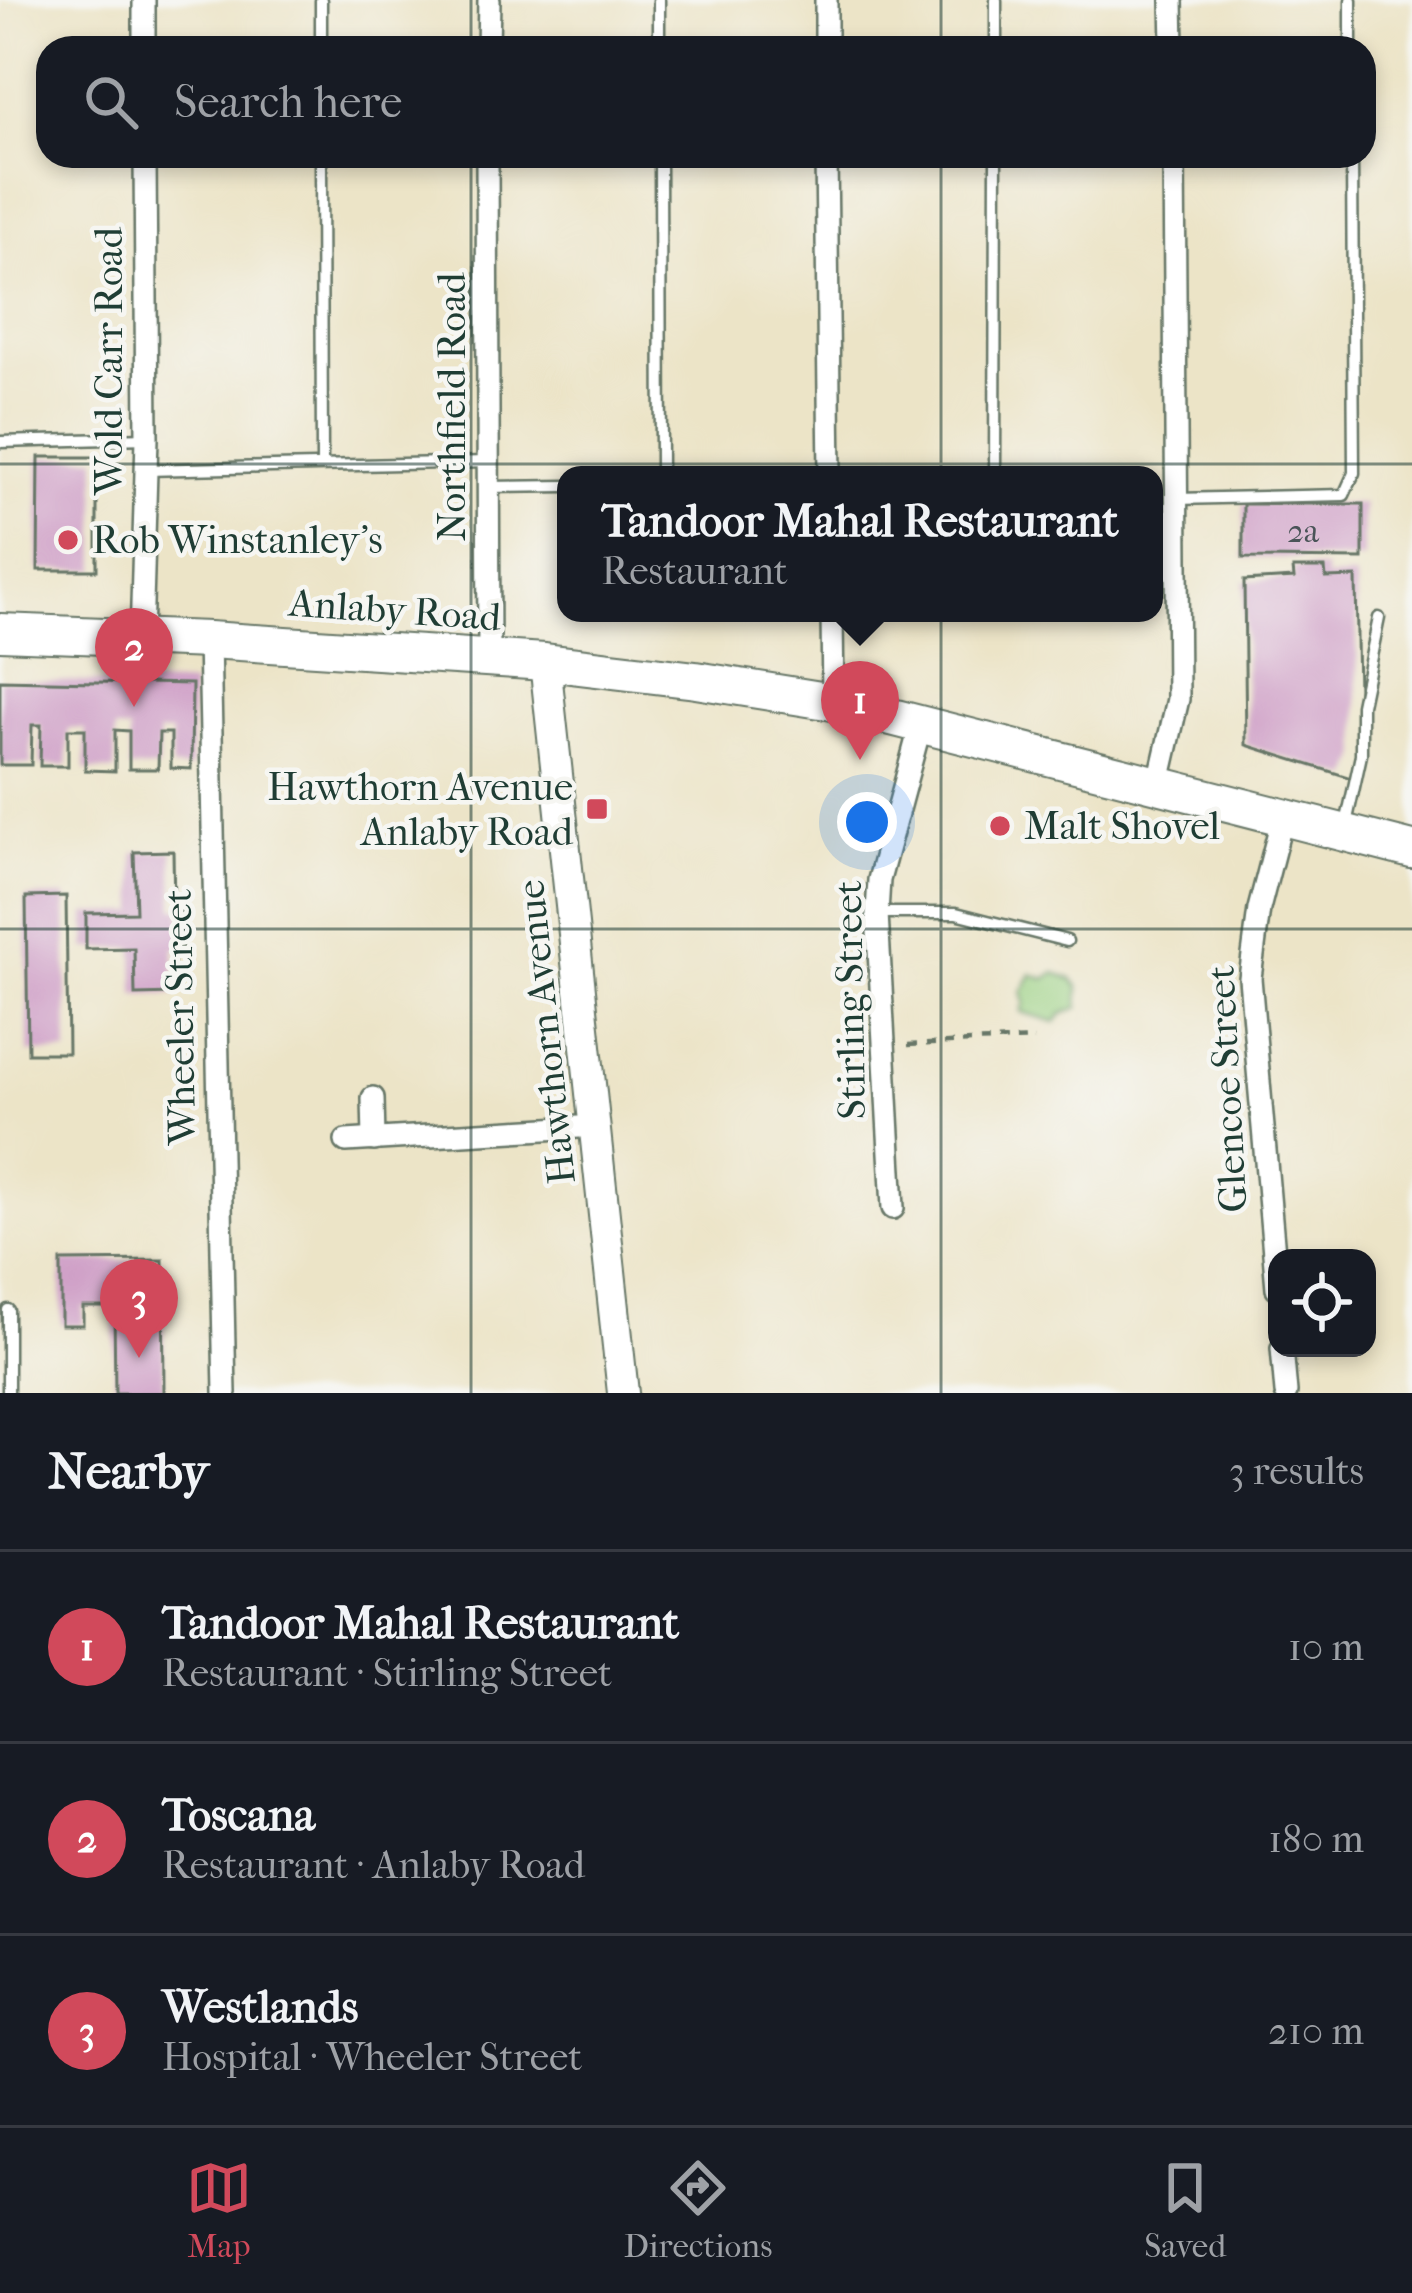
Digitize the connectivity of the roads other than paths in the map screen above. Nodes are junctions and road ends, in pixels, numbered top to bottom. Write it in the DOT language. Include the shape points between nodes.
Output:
graph roads {
  1 [pos="144,0"];
  2 [pos="321,0"];
  3 [pos="488,0"];
  4 [pos="659,0"];
  5 [pos="826,0"];
  6 [pos="996,0"];
  7 [pos="1172,0"];
  8 [pos="1351,0"];
  9 [pos="144,36"];
  10 [pos="321,36"];
  11 [pos="488,36"];
  12 [pos="659,36"];
  13 [pos="826,36"];
  14 [pos="996,36"];
  15 [pos="1173,36"];
  16 [pos="1351,36"];
  17 [pos="145,168"];
  18 [pos="321,168"];
  19 [pos="488,168"];
  20 [pos="660,168"];
  21 [pos="826,168"];
  22 [pos="996,168"];
  23 [pos="1174,168"];
  24 [pos="1352,168"];
  25 [pos="147,438"];
  26 [pos="0,442"];
  27 [pos="487,462"];
  28 [pos="322,464"];
  29 [pos="661,466"];
  30 [pos="830,466"];
  31 [pos="994,466"];
  32 [pos="146,470"];
  33 [pos="557,486"];
  34 [pos="488,487"];
  35 [pos="1176,499"];
  36 [pos="1165,572"];
  37 [pos="1379,618"];
  38 [pos="832,622"];
  39 [pos="0,632"];
  40 [pos="142,638"];
  41 [pos="208,640"];
  42 [pos="489,658"];
  43 [pos="545,662"];
  44 [pos="833,702"];
  45 [pos="921,724"];
  46 [pos="1159,782"];
  47 [pos="1283,816"];
  48 [pos="1344,833"];
  49 [pos="1412,850"];
  50 [pos="877,913"];
  51 [pos="1067,941"];
  52 [pos="373,1098"];
  53 [pos="596,1126"];
  54 [pos="374,1140"];
  55 [pos="346,1141"];
  56 [pos="893,1208"];
  57 [pos="1274,1249"];
  58 [pos="8,1310"];
  59 [pos="1283,1357"];
  60 [pos="8,1393"];
  61 [pos="224,1393"];
  62 [pos="623,1393"];
  63 [pos="1286,1393"];
  1 -- 9 [label="street"];
  2 -- 10 [label="lane"];
  3 -- 11 [label="street"];
  4 -- 12 [label="lane"];
  5 -- 13 [label="street"];
  6 -- 14 [label="lane"];
  7 -- 15 [label="street"];
  8 -- 16 [label="lane"];
  17 -- 25 [label="street, Wold Carr Road"];
  18 -- 28 [label="lane"];
  19 -- 27 [label="street, Northfield Road"];
  20 -- 29 [label="lane"];
  21 -- 30 [label="street"];
  22 -- 31 [label="lane"];
  23 -- 35 [label="street"];
  24 -- 35 [label="lane" via="1354,473 1344,495"];
  25 -- 26 [label="lane"];
  25 -- 32 [label="street, Wold Carr Road"];
  27 -- 28 [label="lane"];
  27 -- 34 [label="street, Northfield Road"];
  28 -- 32 [label="lane"];
  32 -- 40 [label="street, Wold Carr Road"];
  33 -- 34 [label="lane"];
  34 -- 42 [label="street, Northfield Road"];
  35 -- 36 [label="street"];
  36 -- 46 [label="street" via="1178,699"];
  37 -- 48 [label="lane"];
  38 -- 44 [label="street"];
  39 -- 40 [label="main road, Anlaby Road"];
  40 -- 41 [label="main road, Anlaby Road"];
  41 -- 42 [label="main road, Anlaby Road"];
  41 -- 61 [label="street, Wheeler Street"];
  42 -- 43 [label="main road, Anlaby Road"];
  43 -- 44 [label="main road, Anlaby Road"];
  43 -- 53 [label="street, Hawthorn Avenue"];
  44 -- 45 [label="main road, Anlaby Road"];
  45 -- 46 [label="main road, Anlaby Road"];
  45 -- 50 [label="street, Stirling Street"];
  46 -- 47 [label="main road, Anlaby Road"];
  47 -- 48 [label="main road, Anlaby Road"];
  47 -- 57 [label="street, Glencoe Street" via="1250,978"];
  48 -- 49 [label="main road, Anlaby Road"];
  50 -- 51 [label="lane" via="956,914"];
  50 -- 56 [label="street, Stirling Street"];
  52 -- 54 [label="street"];
  53 -- 54 [label="street"];
  53 -- 62 [label="street, Hawthorn Avenue"];
  54 -- 55 [label="street"];
  58 -- 60 [label="lane"];
  59 -- 63 [label="street"];
}
